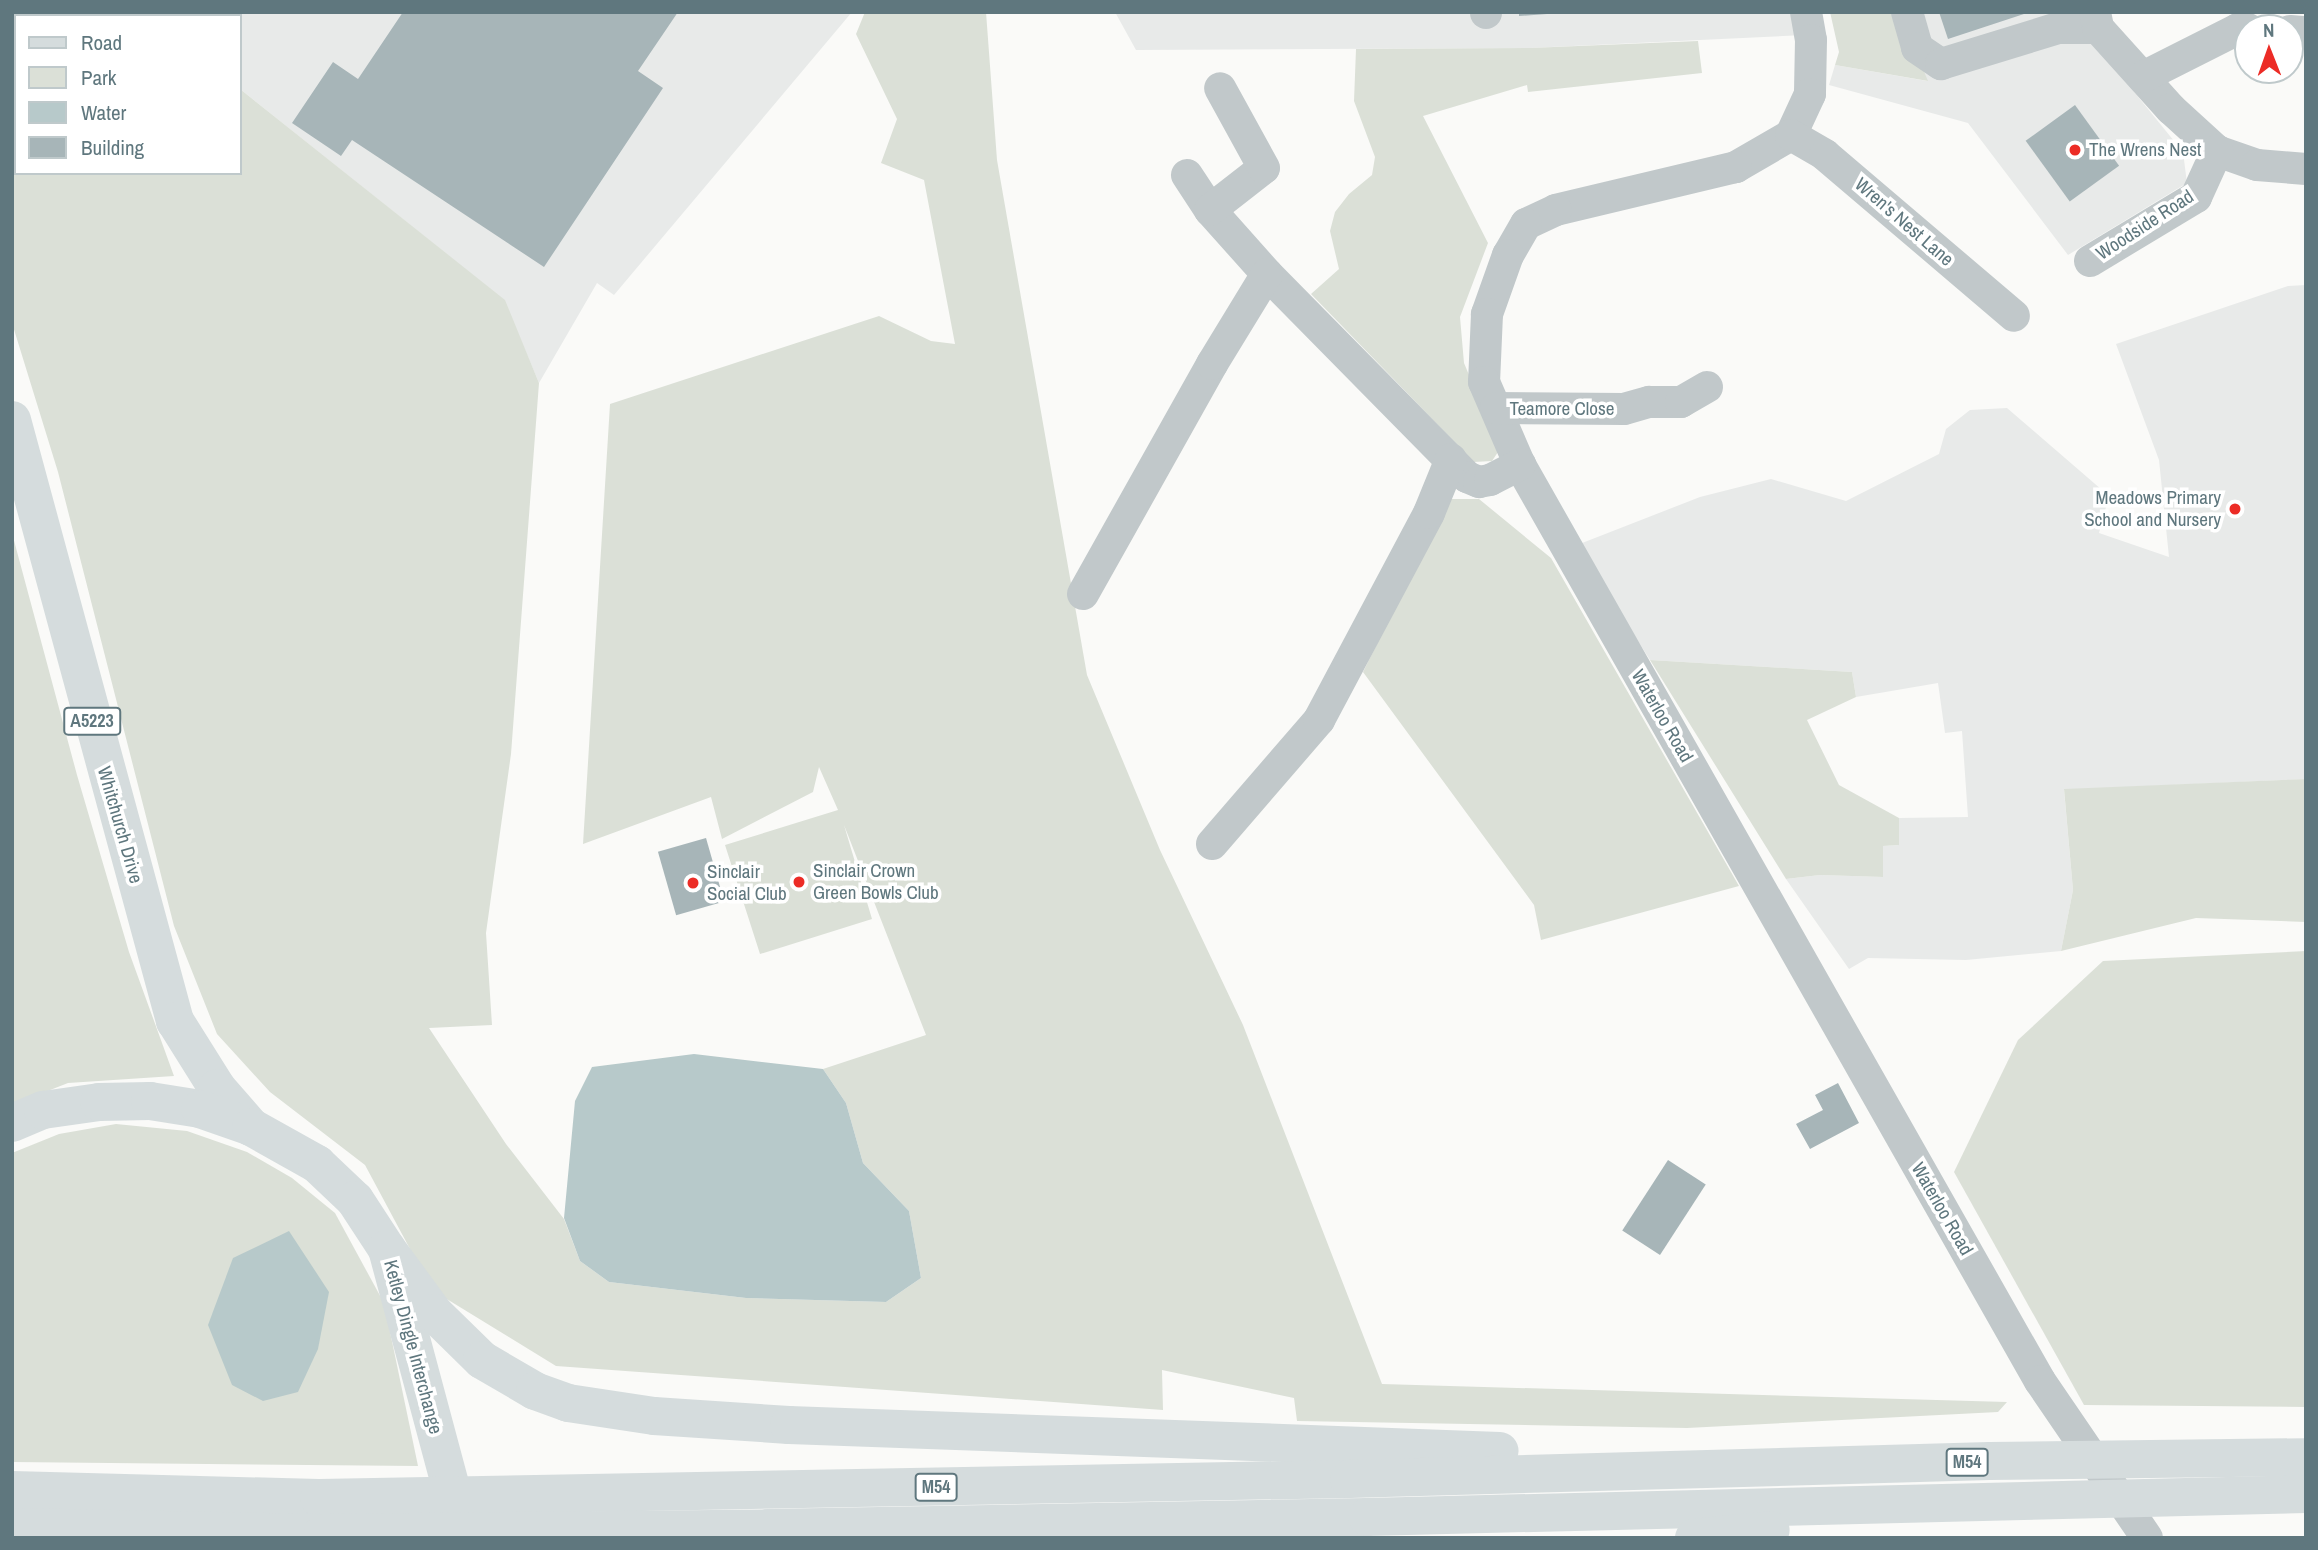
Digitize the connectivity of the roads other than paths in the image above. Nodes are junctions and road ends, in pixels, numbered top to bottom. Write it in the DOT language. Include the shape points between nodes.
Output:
graph roads {
  1 [pos="1806,12"];
  2 [pos="1907,12"];
  3 [pos="2097,20"];
  4 [pos="2234,31"];
  5 [pos="2143,78"];
  6 [pos="1220,88"];
  7 [pos="1791,135"];
  8 [pos="2217,150"];
  9 [pos="2306,169"];
  10 [pos="1187,175"];
  11 [pos="1210,210"];
  12 [pos="2090,261"];
  13 [pos="1266,274"];
  14 [pos="2014,316"];
  15 [pos="1707,387"];
  16 [pos="1496,408"];
  17 [pos="12,421"];
  18 [pos="1451,459"];
  19 [pos="1520,464"];
  20 [pos="1083,594"];
  21 [pos="1212,844"];
  22 [pos="12,1123"];
  23 [pos="251,1127"];
  24 [pos="387,1249"];
  25 [pos="2306,1457"];
  26 [pos="1860,1465"];
  27 [pos="12,1490"];
  28 [pos="2306,1494"];
  29 [pos="2109,1499"];
  30 [pos="12,1527"];
  31 [pos="464,1538"];
  32 [pos="1694,1538"];
  33 [pos="2147,1538"];
  1 -- 7 [label="street" via="1811,40 1810,94"];
  2 -- 3 [label="street" via="1917,48 1941,64"];
  3 -- 5 [label="street"];
  4 -- 5 [label="street"];
  5 -- 8 [label="street"];
  6 -- 11 [label="street" via="1264,168"];
  7 -- 14 [label="street, Wren's Nest Lane" via="1825,155"];
  7 -- 16 [label="street, Waterloo Road" via="1736,167 1556,210 1526,224 1508,255 1487,313 1484,382"];
  8 -- 9 [label="street" via="2257,165"];
  8 -- 12 [label="street, Woodside Road" via="2196,197"];
  10 -- 11 [label="street"];
  11 -- 13 [label="street"];
  13 -- 18 [label="street"];
  13 -- 20 [label="street"];
  15 -- 16 [label="street, Teamore Close" via="1681,402 1649,402 1624,409"];
  16 -- 19 [label="street, Waterloo Road"];
  17 -- 23 [label="main road, Whitchurch Drive / A5223" via="175,1021 217,1088"];
  18 -- 19 [label="street" via="1467,477 1479,482"];
  18 -- 21 [label="street" via="1429,513 1319,720"];
  19 -- 33 [label="street, Waterloo Road" via="2040,1381"];
  22 -- 23 [label="main road, Ketley Dingle Interchange" via="43,1110 150,1101 200,1109"];
  23 -- 24 [label="main road, Ketley Dingle Interchange" via="317,1164 355,1200"];
  24 -- 26 [label="main road, M54" via="434,1313 482,1360 535,1391 568,1403 654,1416 789,1425"];
  24 -- 31 [label="main road, Ketley Dingle Interchange"];
  25 -- 26 [label="main road, M54"];
  26 -- 27 [label="main road, M54" via="333,1498"];
  28 -- 29 [label="main road, M54"];
  29 -- 30 [label="main road, M54" via="782,1527 323,1533"];
  29 -- 32 [label="main road, M54"];
}
